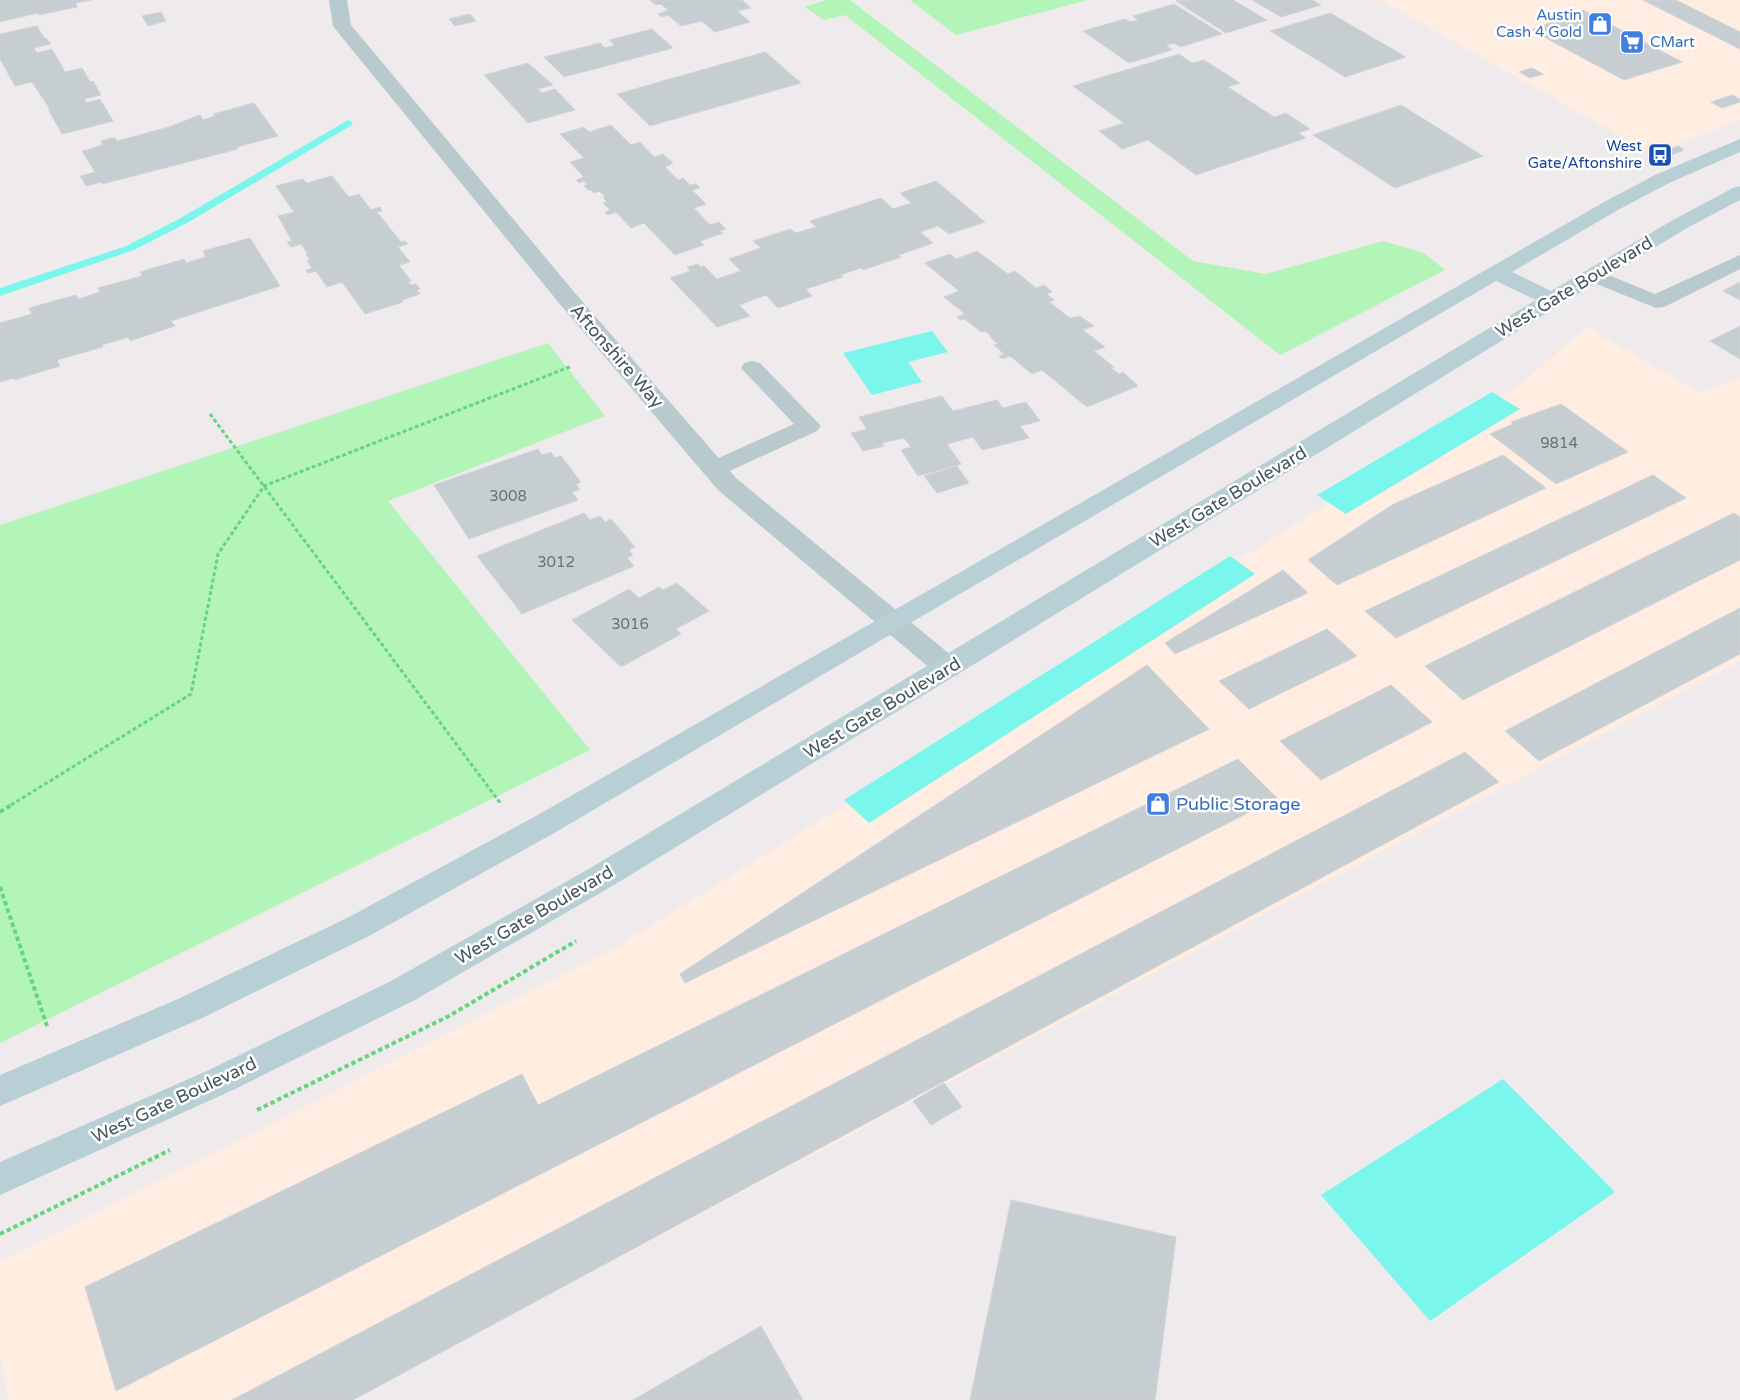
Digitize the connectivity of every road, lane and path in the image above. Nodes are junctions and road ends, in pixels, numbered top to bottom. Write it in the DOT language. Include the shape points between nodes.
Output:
graph roads {
  1 [pos="338,0"];
  2 [pos="1740,144"];
  3 [pos="1740,192"];
  4 [pos="1740,261"];
  5 [pos="1496,273"];
  6 [pos="1594,276"];
  7 [pos="1552,300"];
  8 [pos="572,366"];
  9 [pos="752,368"];
  10 [pos="210,414"];
  11 [pos="714,469"];
  12 [pos="264,486"];
  13 [pos="891,622"];
  14 [pos="948,668"];
  15 [pos="506,811"];
  16 [pos="0,812"];
  17 [pos="0,887"];
  18 [pos="50,1032"];
  19 [pos="0,1092"];
  20 [pos="0,1179"];
  1 -- 11 [label="street, Aftonshire Way" via="342,26 567,298"];
  2 -- 5 [label="main road" via="1662,179"];
  3 -- 6 [label="main road, West Gate Boulevard"];
  4 -- 6 [label="street" via="1656,302"];
  5 -- 7 [label="main road"];
  5 -- 13 [label="main road"];
  6 -- 7 [label="main road, West Gate Boulevard"];
  7 -- 14 [label="main road, West Gate Boulevard"];
  8 -- 12 [label="path"];
  9 -- 11 [label="street" via="809,426"];
  10 -- 12 [label="path"];
  11 -- 13 [label="street, Aftonshire Way" via="727,484"];
  12 -- 15 [label="path"];
  12 -- 16 [label="path" via="218,554 191,694"];
  13 -- 14 [label="street, Aftonshire Way"];
  13 -- 19 [label="main road" via="546,824 358,927 189,1009"];
  14 -- 20 [label="main road, West Gate Boulevard" via="603,876 402,991 220,1080"];
  17 -- 18 [label="path"];
}
